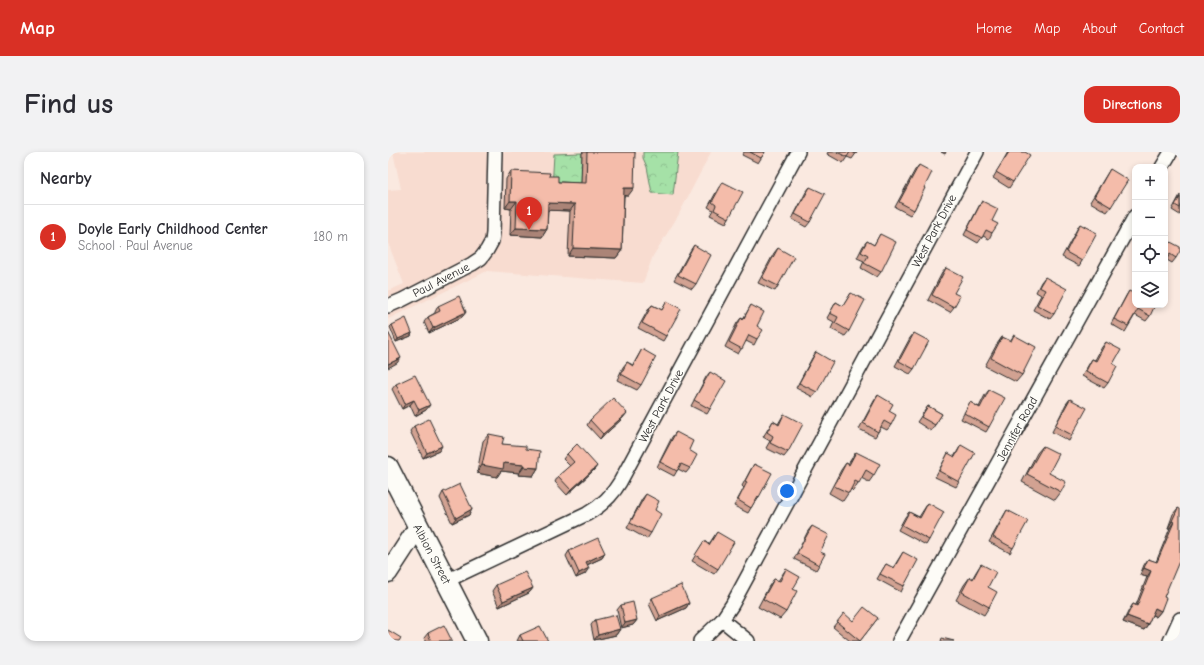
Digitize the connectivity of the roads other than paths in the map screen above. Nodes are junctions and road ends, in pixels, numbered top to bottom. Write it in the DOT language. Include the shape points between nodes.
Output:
graph roads {
  1 [pos="495,152"];
  2 [pos="798,152"];
  3 [pos="977,152"];
  4 [pos="1170,152"];
  5 [pos="1164,164"];
  6 [pos="1132,221"];
  7 [pos="388,306"];
  8 [pos="388,467"];
  9 [pos="418,527"];
  10 [pos="388,573"];
  11 [pos="446,581"];
  12 [pos="1180,619"];
  13 [pos="722,620"];
  14 [pos="477,641"];
  15 [pos="700,641"];
  16 [pos="748,641"];
  17 [pos="899,641"];
  18 [pos="1170,641"];
  1 -- 7 [label="street, Paul Avenue" via="492,241 481,258"];
  2 -- 11 [label="street, West Park Drive" via="613,494 587,514"];
  3 -- 13 [label="street, West Park Drive" via="732,606"];
  4 -- 5 [label="street"];
  6 -- 17 [label="street, Jennifer Road"];
  8 -- 9 [label="main road, Albion Street"];
  9 -- 10 [label="main road"];
  9 -- 11 [label="main road, Albion Street"];
  11 -- 14 [label="main road, Albion Street"];
  12 -- 18 [label="street"];
  13 -- 15 [label="street, West Park Drive"];
  13 -- 16 [label="street"];
}
